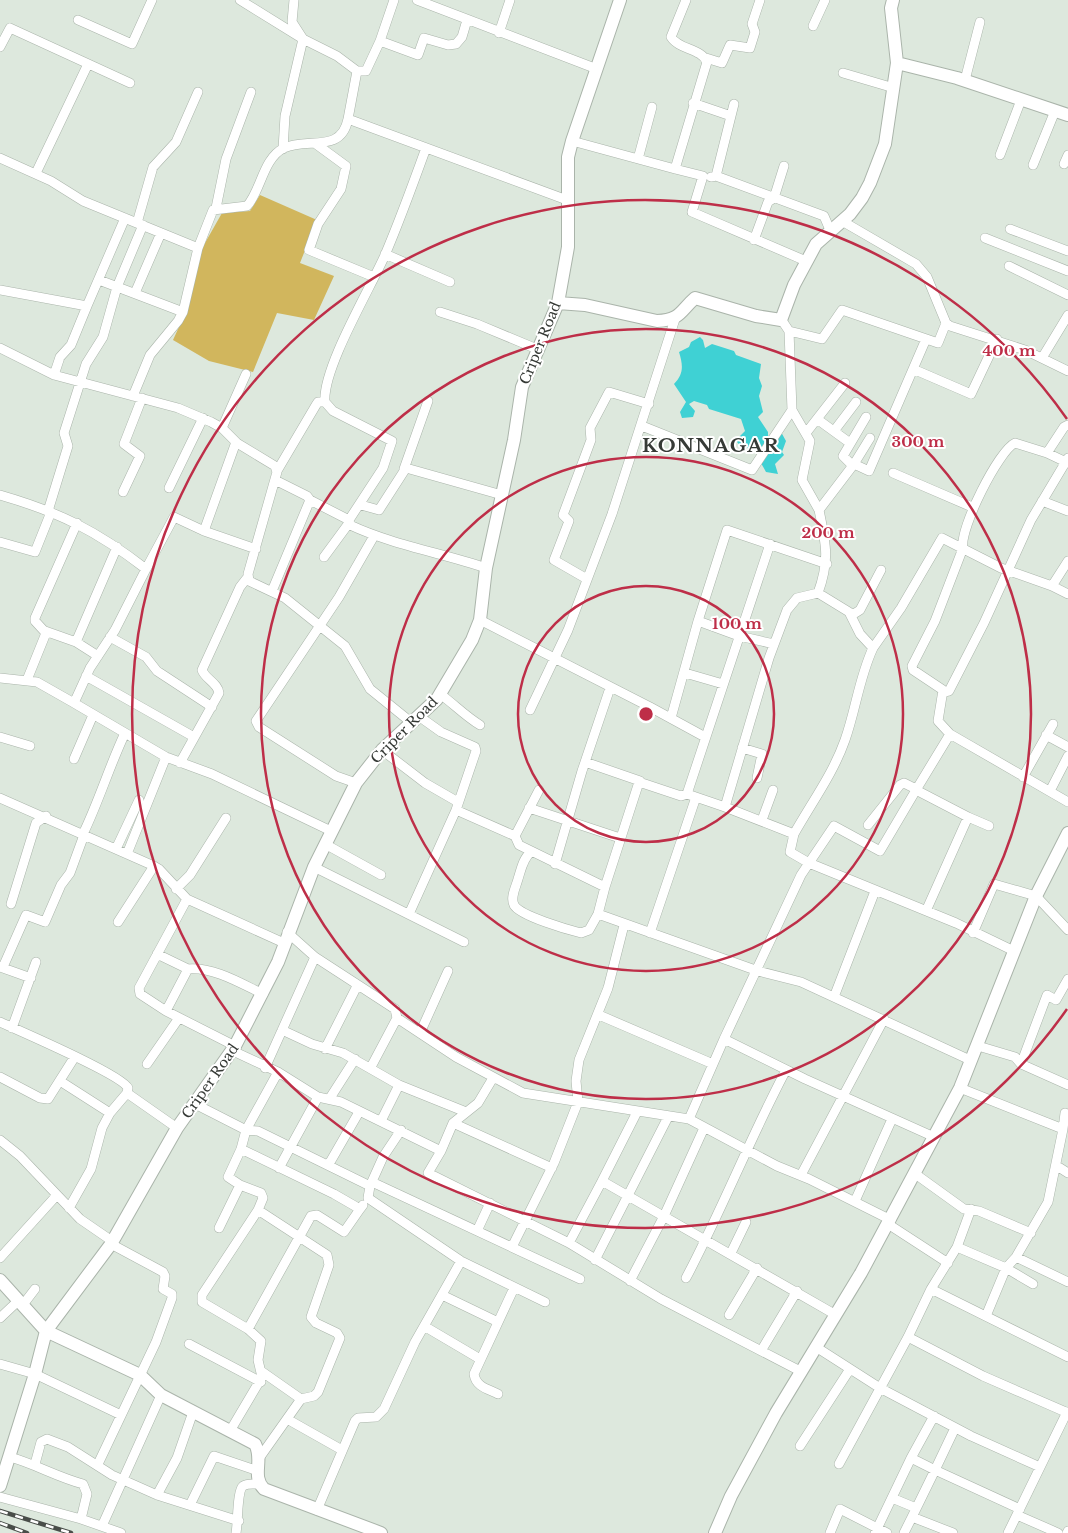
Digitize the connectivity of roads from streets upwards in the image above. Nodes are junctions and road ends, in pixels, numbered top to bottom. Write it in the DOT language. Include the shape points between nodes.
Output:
graph roads {
  1 [pos="152,0"];
  2 [pos="240,0"];
  3 [pos="294,0"];
  4 [pos="394,0"];
  5 [pos="417,0"];
  6 [pos="510,0"];
  7 [pos="620,0"];
  8 [pos="686,0"];
  9 [pos="760,0"];
  10 [pos="826,0"];
  11 [pos="893,0"];
  12 [pos="78,20"];
  13 [pos="467,20"];
  14 [pos="980,22"];
  15 [pos="813,26"];
  16 [pos="499,33"];
  17 [pos="304,39"];
  18 [pos="380,41"];
  19 [pos="0,47"];
  20 [pos="706,58"];
  21 [pos="897,63"];
  22 [pos="88,64"];
  23 [pos="597,69"];
  24 [pos="357,71"];
  25 [pos="842,73"];
  26 [pos="964,80"];
  27 [pos="130,83"];
  28 [pos="894,88"];
  29 [pos="198,92"];
  30 [pos="251,92"];
  31 [pos="1021,100"];
  32 [pos="693,103"];
  33 [pos="734,104"];
  34 [pos="652,107"];
  35 [pos="1055,111"];
  36 [pos="1068,115"];
  37 [pos="731,116"];
  38 [pos="348,119"];
  39 [pos="572,141"];
  40 [pos="316,144"];
  41 [pos="283,148"];
  42 [pos="426,148"];
  43 [pos="1000,155"];
  44 [pos="1068,155"];
  45 [pos="0,158"];
  46 [pos="638,159"];
  47 [pos="1064,164"];
  48 [pos="1033,165"];
  49 [pos="784,166"];
  50 [pos="675,169"];
  51 [pos="36,174"];
  52 [pos="703,176"];
  53 [pos="716,176"];
  54 [pos="774,198"];
  55 [pos="567,200"];
  56 [pos="216,208"];
  57 [pos="125,218"];
  58 [pos="842,221"];
  59 [pos="140,224"];
  60 [pos="1010,228"];
  61 [pos="830,230"];
  62 [pos="161,233"];
  63 [pos="985,238"];
  64 [pos="754,240"];
  65 [pos="198,248"];
  66 [pos="1068,251"];
  67 [pos="385,254"];
  68 [pos="806,261"];
  69 [pos="1009,266"];
  70 [pos="1068,271"];
  71 [pos="374,278"];
  72 [pos="99,280"];
  73 [pos="450,282"];
  74 [pos="117,287"];
  75 [pos="0,290"];
  76 [pos="134,293"];
  77 [pos="1068,295"];
  78 [pos="558,303"];
  79 [pos="87,306"];
  80 [pos="183,312"];
  81 [pos="440,312"];
  82 [pos="1068,315"];
  83 [pos="675,319"];
  84 [pos="781,319"];
  85 [pos="946,323"];
  86 [pos="789,331"];
  87 [pos="926,339"];
  88 [pos="997,340"];
  89 [pos="0,348"];
  90 [pos="537,349"];
  91 [pos="1042,358"];
  92 [pos="913,370"];
  93 [pos="1068,371"];
  94 [pos="246,374"];
  95 [pos="54,375"];
  96 [pos="81,383"];
  97 [pos="845,383"];
  98 [pos="137,397"];
  99 [pos="428,401"];
  100 [pos="325,402"];
  101 [pos="856,402"];
  102 [pos="649,404"];
  103 [pos="792,410"];
  104 [pos="866,417"];
  105 [pos="203,418"];
  106 [pos="817,419"];
  107 [pos="1068,425"];
  108 [pos="642,426"];
  109 [pos="222,428"];
  110 [pos="834,430"];
  111 [pos="806,433"];
  112 [pos="870,438"];
  113 [pos="236,442"];
  114 [pos="850,443"];
  115 [pos="1047,453"];
  116 [pos="1067,461"];
  117 [pos="854,465"];
  118 [pos="404,469"];
  119 [pos="893,473"];
  120 [pos="276,476"];
  121 [pos="169,488"];
  122 [pos="123,492"];
  123 [pos="0,495"];
  124 [pos="502,495"];
  125 [pos="310,500"];
  126 [pos="1042,501"];
  127 [pos="361,505"];
  128 [pos="972,507"];
  129 [pos="819,510"];
  130 [pos="50,511"];
  131 [pos="1068,511"];
  132 [pos="349,522"];
  133 [pos="77,523"];
  134 [pos="204,531"];
  135 [pos="374,536"];
  136 [pos="0,542"];
  137 [pos="770,544"];
  138 [pos="117,547"];
  139 [pos="963,548"];
  140 [pos="256,549"];
  141 [pos="324,557"];
  142 [pos="1068,561"];
  143 [pos="827,564"];
  144 [pos="486,568"];
  145 [pos="146,569"];
  146 [pos="882,570"];
  147 [pos="1010,570"];
  148 [pos="247,578"];
  149 [pos="587,579"];
  150 [pos="1052,586"];
  151 [pos="272,591"];
  152 [pos="818,593"];
  153 [pos="1068,594"];
  154 [pos="852,615"];
  155 [pos="480,620"];
  156 [pos="698,621"];
  157 [pos="318,626"];
  158 [pos="45,631"];
  159 [pos="739,636"];
  160 [pos="110,637"];
  161 [pos="76,642"];
  162 [pos="774,644"];
  163 [pos="873,648"];
  164 [pos="98,656"];
  165 [pos="553,659"];
  166 [pos="685,673"];
  167 [pos="86,676"];
  168 [pos="0,678"];
  169 [pos="27,680"];
  170 [pos="723,684"];
  171 [pos="610,688"];
  172 [pos="944,692"];
  173 [pos="440,694"];
  174 [pos="74,703"];
  175 [pos="212,707"];
  176 [pos="530,710"];
  177 [pos="93,714"];
  178 [pos="672,718"];
  179 [pos="416,720"];
  180 [pos="1052,724"];
  181 [pos="480,725"];
  182 [pos="125,733"];
  183 [pos="950,734"];
  184 [pos="1046,736"];
  185 [pos="0,737"];
  186 [pos="194,737"];
  187 [pos="704,737"];
  188 [pos="30,746"];
  189 [pos="1068,747"];
  190 [pos="742,748"];
  191 [pos="382,750"];
  192 [pos="166,756"];
  193 [pos="1068,756"];
  194 [pos="74,759"];
  195 [pos="585,762"];
  196 [pos="180,763"];
  197 [pos="1023,777"];
  198 [pos="757,778"];
  199 [pos="640,781"];
  200 [pos="356,783"];
  201 [pos="539,790"];
  202 [pos="772,790"];
  203 [pos="916,790"];
  204 [pos="1050,791"];
  205 [pos="687,794"];
  206 [pos="696,797"];
  207 [pos="0,798"];
  208 [pos="138,800"];
  209 [pos="1068,802"];
  210 [pos="457,806"];
  211 [pos="725,807"];
  212 [pos="529,808"];
  213 [pos="46,816"];
  214 [pos="226,818"];
  215 [pos="968,818"];
  216 [pos="762,820"];
  217 [pos="568,822"];
  218 [pos="868,825"];
  219 [pos="989,826"];
  220 [pos="331,830"];
  221 [pos="1068,833"];
  222 [pos="794,834"];
  223 [pos="84,835"];
  224 [pos="515,836"];
  225 [pos="620,838"];
  226 [pos="325,844"];
  227 [pos="116,849"];
  228 [pos="531,852"];
  229 [pos="127,854"];
  230 [pos="809,863"];
  231 [pos="555,864"];
  232 [pos="154,866"];
  233 [pos="314,867"];
  234 [pos="382,875"];
  235 [pos="605,887"];
  236 [pos="176,889"];
  237 [pos="875,891"];
  238 [pos="1036,896"];
  239 [pos="187,899"];
  240 [pos="11,904"];
  241 [pos="926,911"];
  242 [pos="409,914"];
  243 [pos="598,914"];
  244 [pos="118,922"];
  245 [pos="624,925"];
  246 [pos="1068,930"];
  247 [pos="973,933"];
  248 [pos="650,934"];
  249 [pos="286,938"];
  250 [pos="464,942"];
  251 [pos="1014,951"];
  252 [pos="157,954"];
  253 [pos="315,957"];
  254 [pos="36,962"];
  255 [pos="1,967"];
  256 [pos="188,969"];
  257 [pos="448,971"];
  258 [pos="758,972"];
  259 [pos="30,978"];
  260 [pos="1068,979"];
  261 [pos="357,986"];
  262 [pos="263,994"];
  263 [pos="834,997"];
  264 [pos="166,1011"];
  265 [pos="599,1015"];
  266 [pos="179,1018"];
  267 [pos="397,1018"];
  268 [pos="884,1019"];
  269 [pos="0,1022"];
  270 [pos="12,1028"];
  271 [pos="282,1030"];
  272 [pos="420,1033"];
  273 [pos="724,1039"];
  274 [pos="978,1046"];
  275 [pos="234,1048"];
  276 [pos="325,1049"];
  277 [pos="74,1058"];
  278 [pos="355,1059"];
  279 [pos="970,1060"];
  280 [pos="147,1064"];
  281 [pos="713,1064"];
  282 [pos="1021,1064"];
  283 [pos="371,1067"];
  284 [pos="265,1068"];
  285 [pos="786,1070"];
  286 [pos="278,1072"];
  287 [pos="0,1077"];
  288 [pos="494,1078"];
  289 [pos="60,1081"];
  290 [pos="399,1085"];
  291 [pos="1068,1085"];
  292 [pos="960,1088"];
  293 [pos="127,1092"];
  294 [pos="318,1096"];
  295 [pos="842,1097"];
  296 [pos="330,1098"];
  297 [pos="578,1102"];
  298 [pos="195,1104"];
  299 [pos="1067,1111"];
  300 [pos="359,1112"];
  301 [pos="466,1112"];
  302 [pos="637,1112"];
  303 [pos="110,1113"];
  304 [pos="668,1117"];
  305 [pos="688,1119"];
  306 [pos="892,1119"];
  307 [pos="381,1121"];
  308 [pos="453,1123"];
  309 [pos="178,1128"];
  310 [pos="704,1128"];
  311 [pos="1063,1129"];
  312 [pos="246,1130"];
  313 [pos="401,1130"];
  314 [pos="932,1136"];
  315 [pos="0,1140"];
  316 [pos="289,1146"];
  317 [pos="241,1149"];
  318 [pos="747,1150"];
  319 [pos="441,1151"];
  320 [pos="329,1164"];
  321 [pos="1057,1166"];
  322 [pos="279,1168"];
  323 [pos="552,1168"];
  324 [pos="914,1173"];
  325 [pos="1068,1173"];
  326 [pos="800,1175"];
  327 [pos="602,1181"];
  328 [pos="371,1184"];
  329 [pos="240,1185"];
  330 [pos="57,1195"];
  331 [pos="627,1196"];
  332 [pos="368,1198"];
  333 [pos="854,1201"];
  334 [pos="490,1203"];
  335 [pos="69,1208"];
  336 [pos="360,1209"];
  337 [pos="971,1209"];
  338 [pos="258,1210"];
  339 [pos="664,1216"];
  340 [pos="526,1221"];
  341 [pos="746,1222"];
  342 [pos="890,1222"];
  343 [pos="219,1228"];
  344 [pos="477,1231"];
  345 [pos="1031,1233"];
  346 [pos="300,1237"];
  347 [pos="706,1240"];
  348 [pos="112,1243"];
  349 [pos="569,1243"];
  350 [pos="512,1247"];
  351 [pos="957,1247"];
  352 [pos="731,1253"];
  353 [pos="1016,1257"];
  354 [pos="0,1258"];
  355 [pos="595,1260"];
  356 [pos="461,1261"];
  357 [pos="948,1263"];
  358 [pos="757,1268"];
  359 [pos="1006,1268"];
  360 [pos="686,1278"];
  361 [pos="580,1279"];
  362 [pos="0,1280"];
  363 [pos="630,1281"];
  364 [pos="1068,1282"];
  365 [pos="1033,1284"];
  366 [pos="514,1288"];
  367 [pos="35,1289"];
  368 [pos="931,1289"];
  369 [pos="797,1291"];
  370 [pos="442,1295"];
  371 [pos="545,1302"];
  372 [pos="20,1304"];
  373 [pos="836,1314"];
  374 [pos="729,1315"];
  375 [pos="986,1316"];
  376 [pos="0,1318"];
  377 [pos="498,1322"];
  378 [pos="424,1326"];
  379 [pos="248,1329"];
  380 [pos="46,1331"];
  381 [pos="908,1337"];
  382 [pos="190,1344"];
  383 [pos="816,1348"];
  384 [pos="761,1351"];
  385 [pos="1068,1356"];
  386 [pos="480,1359"];
  387 [pos="0,1364"];
  388 [pos="850,1370"];
  389 [pos="261,1371"];
  390 [pos="802,1372"];
  391 [pos="36,1374"];
  392 [pos="140,1375"];
  393 [pos="261,1382"];
  394 [pos="880,1388"];
  395 [pos="498,1394"];
  396 [pos="161,1395"];
  397 [pos="301,1399"];
  398 [pos="193,1412"];
  399 [pos="1067,1412"];
  400 [pos="121,1415"];
  401 [pos="934,1416"];
  402 [pos="287,1419"];
  403 [pos="955,1428"];
  404 [pos="230,1431"];
  405 [pos="800,1446"];
  406 [pos="342,1450"];
  407 [pos="10,1457"];
  408 [pos="260,1457"];
  409 [pos="911,1458"];
  410 [pos="35,1464"];
  411 [pos="98,1464"];
  412 [pos="839,1464"];
  413 [pos="1040,1467"];
  414 [pos="935,1470"];
  415 [pos="258,1478"];
  416 [pos="124,1480"];
  417 [pos="1,1482"];
  418 [pos="157,1495"];
  419 [pos="0,1497"];
  420 [pos="892,1498"];
  421 [pos="190,1505"];
  422 [pos="916,1508"];
  423 [pos="317,1510"];
  424 [pos="1019,1512"];
  425 [pos="912,1517"];
  426 [pos="81,1519"];
  427 [pos="239,1521"];
  428 [pos="102,1526"];
  429 [pos="876,1530"];
  430 [pos="366,1531"];
  431 [pos="122,1533"];
  432 [pos="236,1533"];
  433 [pos="381,1533"];
  434 [pos="715,1533"];
  435 [pos="830,1533"];
  436 [pos="886,1533"];
  437 [pos="904,1533"];
  438 [pos="953,1533"];
  439 [pos="1008,1533"];
  440 [pos="1058,1533"];
  1 -- 12 [label="street" via="132,44"];
  2 -- 17 [label="street"];
  3 -- 17 [label="street" via="292,22"];
  4 -- 18 [label="street"];
  5 -- 13 [label="street"];
  6 -- 16 [label="street"];
  7 -- 23 [label="street, Criper Road"];
  8 -- 20 [label="street" via="672,37 676,43"];
  9 -- 20 [label="street" via="752,24 755,32 750,48 730,45 722,63"];
  10 -- 15 [label="street"];
  11 -- 21 [label="street" via="891,8"];
  13 -- 16 [label="street"];
  13 -- 18 [label="street" via="462,37 456,44 424,38 418,55"];
  14 -- 26 [label="street"];
  16 -- 23 [label="street"];
  17 -- 24 [label="street" via="337,56"];
  17 -- 41 [label="street" via="290,93"];
  18 -- 24 [label="street" via="368,70"];
  19 -- 22 [label="street" via="10,28"];
  20 -- 32 [label="street"];
  21 -- 26 [label="street"];
  21 -- 28 [label="street"];
  22 -- 27 [label="street"];
  22 -- 51 [label="street"];
  23 -- 39 [label="street, Criper Road"];
  24 -- 38 [label="street"];
  25 -- 28 [label="street"];
  26 -- 31 [label="street"];
  28 -- 58 [label="street" via="885,144 870,183"];
  29 -- 59 [label="street" via="176,142 152,169"];
  30 -- 56 [label="street" via="226,160"];
  31 -- 35 [label="street"];
  31 -- 43 [label="street"];
  32 -- 37 [label="street"];
  32 -- 50 [label="street"];
  33 -- 37 [label="street"];
  34 -- 46 [label="street"];
  35 -- 36 [label="street"];
  35 -- 48 [label="street"];
  37 -- 53 [label="street"];
  38 -- 40 [label="street" via="340,137"];
  38 -- 42 [label="street"];
  39 -- 46 [label="street"];
  39 -- 55 [label="street, Criper Road" via="568,157"];
  40 -- 41 [label="street"];
  40 -- 71 [label="street" via="346,166 341,189 318,224 309,251"];
  41 -- 56 [label="street" via="270,163 246,206"];
  42 -- 55 [label="street"];
  42 -- 67 [label="street"];
  44 -- 47 [label="street"];
  45 -- 51 [label="street"];
  46 -- 50 [label="street"];
  49 -- 54 [label="street"];
  50 -- 52 [label="street"];
  51 -- 57 [label="street" via="83,201"];
  52 -- 53 [label="street"];
  52 -- 64 [label="street" via="693,213"];
  53 -- 54 [label="street"];
  54 -- 61 [label="street" via="824,216"];
  54 -- 64 [label="street" via="768,202"];
  55 -- 78 [label="street, Criper Road" via="568,247"];
  56 -- 65 [label="street"];
  57 -- 59 [label="street"];
  57 -- 72 [label="street"];
  58 -- 61 [label="street"];
  58 -- 85 [label="street" via="916,264 927,277"];
  59 -- 62 [label="street"];
  59 -- 74 [label="street"];
  60 -- 66 [label="street"];
  61 -- 68 [label="street"];
  62 -- 65 [label="street"];
  62 -- 76 [label="street"];
  63 -- 70 [label="street"];
  64 -- 68 [label="street"];
  65 -- 80 [label="street"];
  67 -- 71 [label="street"];
  67 -- 73 [label="street"];
  68 -- 84 [label="street"];
  69 -- 77 [label="street"];
  71 -- 100 [label="street" via="340,349 325,387"];
  72 -- 74 [label="street"];
  72 -- 79 [label="street"];
  74 -- 76 [label="street"];
  74 -- 96 [label="street" via="103,337 87,362"];
  75 -- 79 [label="street"];
  76 -- 80 [label="street"];
  78 -- 83 [label="street" via="658,321"];
  78 -- 90 [label="street, Criper Road"];
  79 -- 95 [label="street" via="71,345 60,356"];
  80 -- 98 [label="street" via="150,355"];
  81 -- 90 [label="street"];
  82 -- 91 [label="street"];
  83 -- 84 [label="street" via="695,298 756,316"];
  83 -- 102 [label="street"];
  84 -- 86 [label="street"];
  85 -- 87 [label="street" via="939,343"];
  85 -- 88 [label="street"];
  86 -- 87 [label="street" via="822,338 842,310"];
  86 -- 103 [label="street"];
  87 -- 92 [label="street"];
  88 -- 91 [label="street"];
  88 -- 92 [label="street" via="971,394"];
  89 -- 95 [label="street"];
  90 -- 124 [label="street, Criper Road" via="522,387"];
  91 -- 93 [label="street"];
  92 -- 117 [label="street" via="869,471"];
  94 -- 109 [label="street"];
  95 -- 96 [label="street"];
  96 -- 98 [label="street"];
  96 -- 130 [label="street" via="64,432 68,446"];
  97 -- 106 [label="street"];
  98 -- 105 [label="street"];
  98 -- 122 [label="street" via="124,443 126,448 140,456"];
  99 -- 118 [label="street"];
  100 -- 120 [label="street" via="317,404"];
  100 -- 127 [label="street" via="333,411 392,441 383,468"];
  101 -- 110 [label="street"];
  102 -- 108 [label="street"];
  102 -- 149 [label="street" via="609,392 590,428 591,440 563,515 569,521 554,560"];
  103 -- 108 [label="street" via="752,470"];
  103 -- 111 [label="street"];
  104 -- 114 [label="street"];
  105 -- 109 [label="street"];
  105 -- 121 [label="street"];
  106 -- 110 [label="street"];
  106 -- 111 [label="street"];
  107 -- 115 [label="street"];
  108 -- 149 [label="street"];
  109 -- 113 [label="street"];
  110 -- 114 [label="street"];
  111 -- 129 [label="street" via="810,443 802,480"];
  112 -- 117 [label="street"];
  113 -- 120 [label="street" via="273,464"];
  113 -- 134 [label="street"];
  114 -- 117 [label="street" via="843,458"];
  115 -- 116 [label="street"];
  115 -- 128 [label="street" via="1012,443"];
  116 -- 126 [label="street"];
  117 -- 129 [label="street"];
  118 -- 124 [label="street"];
  118 -- 127 [label="street" via="378,510"];
  119 -- 128 [label="street"];
  120 -- 125 [label="street"];
  120 -- 140 [label="street"];
  123 -- 130 [label="street"];
  124 -- 144 [label="street, Criper Road"];
  125 -- 132 [label="street"];
  125 -- 151 [label="street"];
  126 -- 131 [label="street"];
  126 -- 147 [label="street"];
  127 -- 132 [label="street"];
  128 -- 139 [label="street"];
  129 -- 143 [label="street"];
  130 -- 133 [label="street"];
  130 -- 136 [label="street" via="35,552"];
  132 -- 135 [label="street"];
  132 -- 141 [label="street"];
  133 -- 138 [label="street"];
  133 -- 158 [label="street" via="35,618"];
  134 -- 140 [label="street"];
  134 -- 145 [label="street" via="172,517"];
  135 -- 144 [label="street"];
  135 -- 157 [label="street"];
  137 -- 143 [label="street"];
  137 -- 156 [label="street" via="727,530"];
  137 -- 159 [label="street"];
  138 -- 145 [label="street"];
  138 -- 161 [label="street"];
  139 -- 147 [label="street"];
  139 -- 163 [label="street" via="940,540 913,589"];
  139 -- 172 [label="street" via="935,621 912,666"];
  140 -- 148 [label="street"];
  142 -- 150 [label="street"];
  143 -- 152 [label="street"];
  144 -- 155 [label="street, Criper Road"];
  145 -- 160 [label="street"];
  146 -- 154 [label="street" via="862,607"];
  147 -- 150 [label="street"];
  147 -- 172 [label="street" via="959,673 949,691"];
  148 -- 151 [label="street" via="251,584"];
  148 -- 175 [label="street" via="202,670 219,690"];
  149 -- 165 [label="street"];
  150 -- 153 [label="street"];
  151 -- 157 [label="street" via="292,603"];
  152 -- 154 [label="street"];
  152 -- 162 [label="street" via="792,602"];
  154 -- 163 [label="street" via="860,634"];
  155 -- 165 [label="street"];
  155 -- 173 [label="street, Criper Road"];
  156 -- 159 [label="street"];
  156 -- 166 [label="street"];
  157 -- 179 [label="street" via="345,646 370,689"];
  157 -- 200 [label="street" via="257,716 256,724 336,776"];
  158 -- 161 [label="street"];
  158 -- 169 [label="street"];
  159 -- 162 [label="street"];
  159 -- 170 [label="street"];
  160 -- 164 [label="street"];
  160 -- 175 [label="street" via="146,656 157,671"];
  161 -- 164 [label="street"];
  162 -- 190 [label="street"];
  163 -- 222 [label="street" via="864,668 839,756"];
  164 -- 167 [label="street"];
  165 -- 171 [label="street"];
  165 -- 176 [label="street"];
  166 -- 170 [label="street"];
  166 -- 178 [label="street"];
  167 -- 174 [label="street"];
  167 -- 186 [label="street"];
  168 -- 169 [label="street"];
  169 -- 174 [label="street" via="38,682"];
  170 -- 187 [label="street"];
  171 -- 178 [label="street"];
  171 -- 195 [label="street"];
  172 -- 183 [label="street" via="937,715 938,721"];
  173 -- 179 [label="street, Criper Road"];
  173 -- 181 [label="street"];
  174 -- 177 [label="street"];
  175 -- 186 [label="street"];
  177 -- 182 [label="street"];
  177 -- 194 [label="street"];
  178 -- 187 [label="street"];
  179 -- 191 [label="street, Criper Road"];
  179 -- 210 [label="street" via="475,747"];
  180 -- 184 [label="street"];
  182 -- 192 [label="street"];
  182 -- 223 [label="street"];
  183 -- 197 [label="street"];
  183 -- 203 [label="street"];
  184 -- 189 [label="street"];
  184 -- 197 [label="street"];
  185 -- 188 [label="street"];
  186 -- 196 [label="street"];
  187 -- 205 [label="street"];
  190 -- 198 [label="street" via="762,754"];
  190 -- 211 [label="street"];
  191 -- 200 [label="street, Criper Road"];
  191 -- 210 [label="street"];
  192 -- 196 [label="street"];
  192 -- 229 [label="street"];
  193 -- 204 [label="street"];
  195 -- 199 [label="street"];
  195 -- 217 [label="street"];
  196 -- 220 [label="street" via="212,774"];
  197 -- 204 [label="street"];
  199 -- 205 [label="street" via="681,796"];
  199 -- 225 [label="street"];
  200 -- 220 [label="street, Criper Road"];
  201 -- 212 [label="street"];
  202 -- 216 [label="street"];
  203 -- 215 [label="street"];
  203 -- 218 [label="street" via="904,783 900,785"];
  203 -- 230 [label="street" via="881,851 834,826"];
  204 -- 209 [label="street"];
  205 -- 206 [label="street"];
  206 -- 211 [label="street"];
  206 -- 248 [label="street"];
  207 -- 213 [label="street"];
  208 -- 227 [label="street"];
  210 -- 224 [label="street"];
  210 -- 242 [label="street"];
  211 -- 216 [label="street"];
  212 -- 217 [label="street"];
  212 -- 224 [label="street"];
  213 -- 223 [label="street"];
  213 -- 240 [label="street" via="36,823"];
  214 -- 236 [label="street" via="190,875"];
  215 -- 219 [label="street"];
  215 -- 241 [label="street"];
  216 -- 222 [label="street"];
  217 -- 225 [label="street"];
  217 -- 231 [label="street"];
  220 -- 226 [label="street, Criper Road"];
  221 -- 238 [label="street"];
  222 -- 230 [label="street" via="790,852"];
  223 -- 227 [label="street"];
  223 -- 255 [label="street" via="70,873 61,885 45,922 26,914"];
  224 -- 228 [label="street" via="517,844"];
  225 -- 235 [label="street"];
  226 -- 233 [label="street, Criper Road"];
  226 -- 234 [label="street"];
  227 -- 229 [label="street"];
  228 -- 231 [label="street"];
  228 -- 243 [label="street" via="524,862 514,894 516,908 581,933 589,930"];
  229 -- 232 [label="street"];
  230 -- 237 [label="street"];
  230 -- 258 [label="street"];
  231 -- 235 [label="street"];
  232 -- 236 [label="street"];
  232 -- 244 [label="street"];
  233 -- 242 [label="street"];
  233 -- 249 [label="street, Criper Road"];
  235 -- 243 [label="street"];
  236 -- 239 [label="street"];
  237 -- 241 [label="street"];
  237 -- 263 [label="street"];
  238 -- 246 [label="street"];
  238 -- 247 [label="street" via="993,884"];
  238 -- 251 [label="street"];
  239 -- 249 [label="street"];
  239 -- 252 [label="street"];
  241 -- 247 [label="street"];
  242 -- 250 [label="street"];
  243 -- 245 [label="street"];
  245 -- 248 [label="street"];
  245 -- 265 [label="street"];
  247 -- 251 [label="street"];
  248 -- 258 [label="street"];
  249 -- 253 [label="street"];
  249 -- 262 [label="street, Criper Road"];
  251 -- 274 [label="street"];
  252 -- 256 [label="street"];
  252 -- 264 [label="street" via="138,991"];
  253 -- 261 [label="street"];
  253 -- 271 [label="street"];
  254 -- 259 [label="street"];
  255 -- 259 [label="street"];
  256 -- 262 [label="street" via="220,975"];
  256 -- 264 [label="street"];
  257 -- 272 [label="street"];
  258 -- 263 [label="street" via="801,982"];
  258 -- 273 [label="street"];
  259 -- 270 [label="street"];
  260 -- 282 [label="street" via="1056,1000 1047,995"];
  261 -- 267 [label="street" via="395,1009"];
  261 -- 276 [label="street"];
  262 -- 275 [label="street, Criper Road"];
  263 -- 268 [label="street"];
  264 -- 266 [label="street"];
  265 -- 281 [label="street"];
  265 -- 297 [label="street" via="579,1060"];
  266 -- 275 [label="street"];
  266 -- 280 [label="street"];
  267 -- 272 [label="street"];
  267 -- 283 [label="street"];
  268 -- 279 [label="street"];
  268 -- 295 [label="street"];
  269 -- 270 [label="street"];
  270 -- 277 [label="street"];
  271 -- 276 [label="street"];
  271 -- 284 [label="street"];
  272 -- 288 [label="street"];
  273 -- 281 [label="street"];
  273 -- 285 [label="street"];
  274 -- 279 [label="street"];
  274 -- 282 [label="street" via="1015,1057"];
  275 -- 284 [label="street"];
  275 -- 298 [label="street, Criper Road"];
  276 -- 278 [label="street"];
  277 -- 289 [label="street"];
  277 -- 293 [label="street" via="124,1082"];
  278 -- 283 [label="street"];
  278 -- 296 [label="street"];
  279 -- 292 [label="street"];
  281 -- 305 [label="street"];
  282 -- 291 [label="street"];
  283 -- 290 [label="street"];
  284 -- 286 [label="street"];
  285 -- 295 [label="street"];
  285 -- 318 [label="street"];
  286 -- 294 [label="street"];
  286 -- 312 [label="street"];
  287 -- 289 [label="street" via="44,1099 51,1097"];
  288 -- 297 [label="street" via="523,1093"];
  288 -- 301 [label="street" via="478,1103"];
  289 -- 303 [label="street"];
  290 -- 301 [label="street"];
  290 -- 307 [label="street"];
  292 -- 311 [label="street"];
  292 -- 314 [label="street"];
  293 -- 303 [label="street"];
  293 -- 309 [label="street"];
  294 -- 296 [label="street"];
  294 -- 316 [label="street"];
  295 -- 306 [label="street"];
  295 -- 326 [label="street"];
  296 -- 300 [label="street"];
  297 -- 302 [label="street"];
  297 -- 323 [label="street"];
  298 -- 309 [label="street, Criper Road"];
  298 -- 312 [label="street"];
  299 -- 311 [label="street"];
  300 -- 307 [label="street"];
  300 -- 320 [label="street"];
  301 -- 308 [label="street"];
  302 -- 304 [label="street"];
  302 -- 327 [label="street"];
  303 -- 335 [label="street" via="102,1128 91,1169"];
  304 -- 305 [label="street"];
  304 -- 331 [label="street"];
  305 -- 310 [label="street"];
  306 -- 314 [label="street"];
  306 -- 333 [label="street"];
  307 -- 313 [label="street"];
  308 -- 319 [label="street"];
  308 -- 323 [label="street"];
  309 -- 348 [label="street, Criper Road"];
  310 -- 318 [label="street"];
  310 -- 339 [label="street"];
  311 -- 321 [label="street"];
  312 -- 316 [label="street" via="258,1130"];
  312 -- 317 [label="street"];
  313 -- 319 [label="street"];
  313 -- 328 [label="street" via="383,1157"];
  314 -- 324 [label="street"];
  315 -- 330 [label="street"];
  316 -- 320 [label="street"];
  316 -- 322 [label="street"];
  317 -- 322 [label="street"];
  317 -- 329 [label="street" via="228,1177"];
  318 -- 326 [label="street"];
  318 -- 347 [label="street"];
  319 -- 334 [label="street" via="428,1173"];
  320 -- 328 [label="street"];
  321 -- 325 [label="street"];
  321 -- 345 [label="street" via="1048,1202"];
  322 -- 336 [label="street"];
  323 -- 340 [label="street"];
  324 -- 337 [label="street" via="957,1205"];
  324 -- 342 [label="street"];
  326 -- 333 [label="street"];
  327 -- 331 [label="street"];
  327 -- 349 [label="street"];
  328 -- 332 [label="street"];
  328 -- 344 [label="street"];
  329 -- 338 [label="street" via="263,1195"];
  329 -- 343 [label="street"];
  330 -- 335 [label="street"];
  330 -- 354 [label="street"];
  331 -- 339 [label="street"];
  331 -- 355 [label="street"];
  332 -- 336 [label="street"];
  332 -- 356 [label="street"];
  333 -- 342 [label="street"];
  334 -- 340 [label="street"];
  334 -- 344 [label="street"];
  335 -- 348 [label="street"];
  336 -- 346 [label="street" via="344,1232 313,1214"];
  337 -- 345 [label="street"];
  337 -- 351 [label="street"];
  338 -- 346 [label="street"];
  338 -- 379 [label="street" via="201,1298 208,1307"];
  339 -- 347 [label="street"];
  339 -- 363 [label="street"];
  340 -- 349 [label="street"];
  340 -- 350 [label="street"];
  341 -- 352 [label="street"];
  342 -- 357 [label="street"];
  342 -- 373 [label="street"];
  344 -- 350 [label="street"];
  345 -- 353 [label="street"];
  346 -- 379 [label="street"];
  346 -- 397 [label="street" via="321,1250 329,1260 312,1317 316,1323 338,1333 340,1338 318,1392"];
  347 -- 352 [label="street"];
  347 -- 360 [label="street"];
  348 -- 380 [label="street, Criper Road"];
  348 -- 392 [label="street" via="163,1272 163,1289 172,1296 165,1321"];
  349 -- 355 [label="street"];
  350 -- 361 [label="street"];
  351 -- 357 [label="street"];
  351 -- 359 [label="street"];
  352 -- 358 [label="street"];
  353 -- 359 [label="street"];
  353 -- 364 [label="street"];
  355 -- 363 [label="street"];
  356 -- 366 [label="street"];
  356 -- 370 [label="street"];
  357 -- 368 [label="street"];
  358 -- 369 [label="street"];
  358 -- 374 [label="street"];
  359 -- 365 [label="street"];
  359 -- 375 [label="street"];
  362 -- 372 [label="street"];
  363 -- 384 [label="street"];
  366 -- 371 [label="street"];
  366 -- 377 [label="street"];
  367 -- 372 [label="street"];
  368 -- 375 [label="street"];
  368 -- 381 [label="street"];
  369 -- 373 [label="street"];
  369 -- 384 [label="street"];
  370 -- 377 [label="street"];
  370 -- 378 [label="street"];
  372 -- 376 [label="street"];
  372 -- 380 [label="street"];
  373 -- 383 [label="street"];
  375 -- 385 [label="street"];
  377 -- 386 [label="street"];
  378 -- 386 [label="street"];
  378 -- 406 [label="street" via="384,1409 376,1417 358,1418"];
  379 -- 389 [label="street" via="261,1341 258,1360"];
  380 -- 391 [label="street, Criper Road"];
  380 -- 392 [label="street"];
  381 -- 394 [label="street"];
  381 -- 399 [label="street" via="983,1376"];
  382 -- 393 [label="street"];
  383 -- 388 [label="street"];
  383 -- 390 [label="street"];
  384 -- 390 [label="street"];
  386 -- 395 [label="street" via="474,1374 476,1382"];
  387 -- 391 [label="street"];
  388 -- 394 [label="street"];
  388 -- 405 [label="street"];
  389 -- 393 [label="street"];
  389 -- 397 [label="street"];
  390 -- 434 [label="street" via="731,1496"];
  391 -- 400 [label="street"];
  391 -- 407 [label="street, Criper Road"];
  392 -- 396 [label="street"];
  392 -- 400 [label="street"];
  393 -- 404 [label="street"];
  394 -- 401 [label="street"];
  394 -- 412 [label="street"];
  396 -- 398 [label="street"];
  396 -- 416 [label="street"];
  397 -- 402 [label="street"];
  398 -- 404 [label="street"];
  398 -- 418 [label="street" via="177,1458"];
  399 -- 413 [label="street"];
  400 -- 411 [label="street"];
  401 -- 403 [label="street"];
  401 -- 409 [label="street"];
  402 -- 406 [label="street"];
  402 -- 408 [label="street"];
  403 -- 413 [label="street"];
  403 -- 414 [label="street"];
  404 -- 408 [label="street" via="255,1444"];
  406 -- 423 [label="street"];
  407 -- 410 [label="street"];
  407 -- 417 [label="street, Criper Road"];
  408 -- 415 [label="street"];
  409 -- 414 [label="street"];
  409 -- 420 [label="street"];
  410 -- 411 [label="street" via="41,1442 47,1439"];
  410 -- 426 [label="street" via="83,1484 87,1494"];
  411 -- 416 [label="street"];
  413 -- 424 [label="street"];
  414 -- 422 [label="street"];
  414 -- 424 [label="street"];
  415 -- 421 [label="street" via="214,1456"];
  415 -- 423 [label="street" via="269,1492"];
  415 -- 427 [label="street" via="240,1489"];
  416 -- 418 [label="street"];
  416 -- 428 [label="street"];
  418 -- 421 [label="street"];
  419 -- 426 [label="street"];
  420 -- 422 [label="street"];
  420 -- 429 [label="street"];
  421 -- 427 [label="street"];
  422 -- 425 [label="street"];
  423 -- 430 [label="street"];
  424 -- 439 [label="street"];
  424 -- 440 [label="street"];
  425 -- 437 [label="street"];
  425 -- 438 [label="street"];
  426 -- 428 [label="street"];
  427 -- 432 [label="street"];
  428 -- 431 [label="street"];
  429 -- 435 [label="street" via="840,1509"];
  429 -- 436 [label="street"];
  430 -- 433 [label="street"];
}
